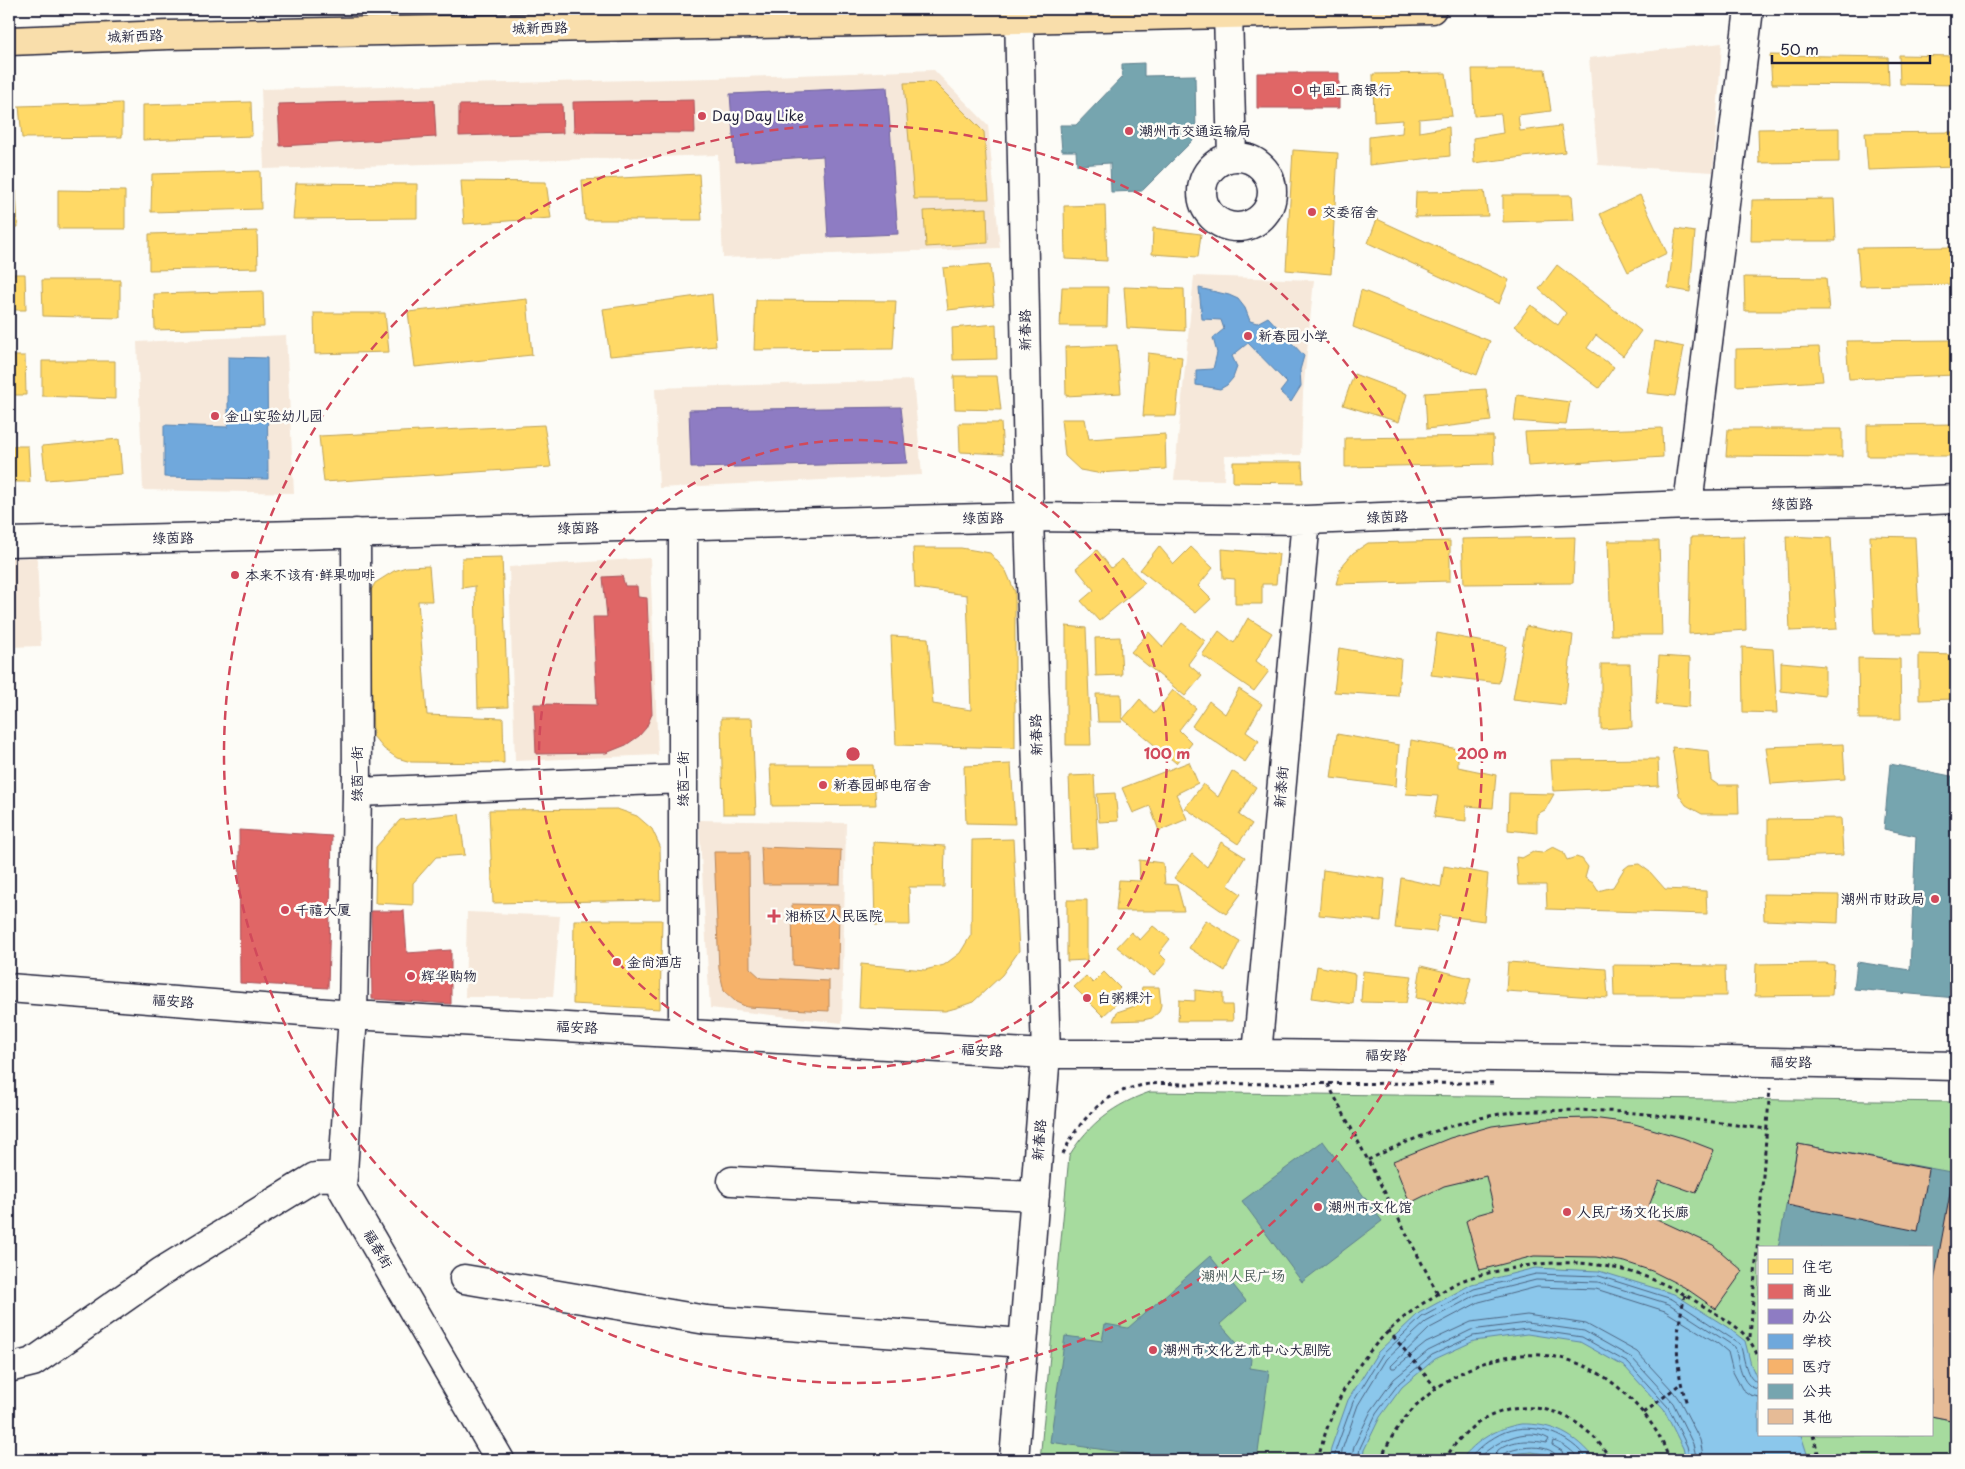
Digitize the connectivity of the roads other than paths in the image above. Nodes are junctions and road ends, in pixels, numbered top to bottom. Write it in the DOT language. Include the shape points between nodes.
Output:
graph roads {
  1 [pos="1432,9"];
  2 [pos="1749,9"];
  3 [pos="1018,14"];
  4 [pos="1228,14"];
  5 [pos="9,41"];
  6 [pos="1232,156"];
  7 [pos="1956,499"];
  8 [pos="1688,506"];
  9 [pos="1029,517"];
  10 [pos="1306,520"];
  11 [pos="683,526"];
  12 [pos="356,533"];
  13 [pos="9,542"];
  14 [pos="683,779"];
  15 [pos="357,792"];
  16 [pos="9,988"];
  17 [pos="353,1015"];
  18 [pos="683,1033"];
  19 [pos="1046,1054"];
  20 [pos="1257,1054"];
  21 [pos="1956,1066"];
  22 [pos="343,1176"];
  23 [pos="732,1181"];
  24 [pos="1035,1196"];
  25 [pos="464,1279"];
  26 [pos="1024,1343"];
  27 [pos="9,1368"];
  28 [pos="500,1460"];
  29 [pos="1014,1460"];
  1 -- 4 [label="main road, 城新西路"];
  2 -- 8 [label="street"];
  3 -- 4 [label="main road, 城新西路"];
  3 -- 5 [label="main road, 城新西路"];
  3 -- 9 [label="street, 新春路"];
  4 -- 6 [label="street"];
  7 -- 8 [label="street, 绿茵路"];
  8 -- 10 [label="street, 绿茵路"];
  9 -- 10 [label="street, 绿茵路"];
  9 -- 11 [label="street, 绿茵路"];
  9 -- 19 [label="street, 新春路"];
  10 -- 20 [label="street, 新泰街"];
  11 -- 12 [label="street, 绿茵路"];
  11 -- 14 [label="street, 绿茵二街"];
  12 -- 13 [label="street, 绿茵路"];
  12 -- 15 [label="street, 绿茵一街"];
  14 -- 15 [label="street"];
  14 -- 18 [label="street, 绿茵二街"];
  15 -- 17 [label="street, 绿茵一街"];
  16 -- 17 [label="street, 福安路"];
  17 -- 18 [label="street, 福安路"];
  17 -- 22 [label="street, 福春街"];
  18 -- 19 [label="street, 福安路"];
  19 -- 20 [label="street, 福安路"];
  19 -- 24 [label="street, 新春路"];
  20 -- 21 [label="street, 福安路"];
  22 -- 27 [label="street" via="315,1177 161,1272 33,1362"];
  22 -- 28 [label="street, 福春街" via="342,1188"];
  23 -- 24 [label="street"];
  24 -- 26 [label="street, 新春路"];
  25 -- 26 [label="street" via="706,1320"];
  26 -- 29 [label="street, 新春路"];
}
